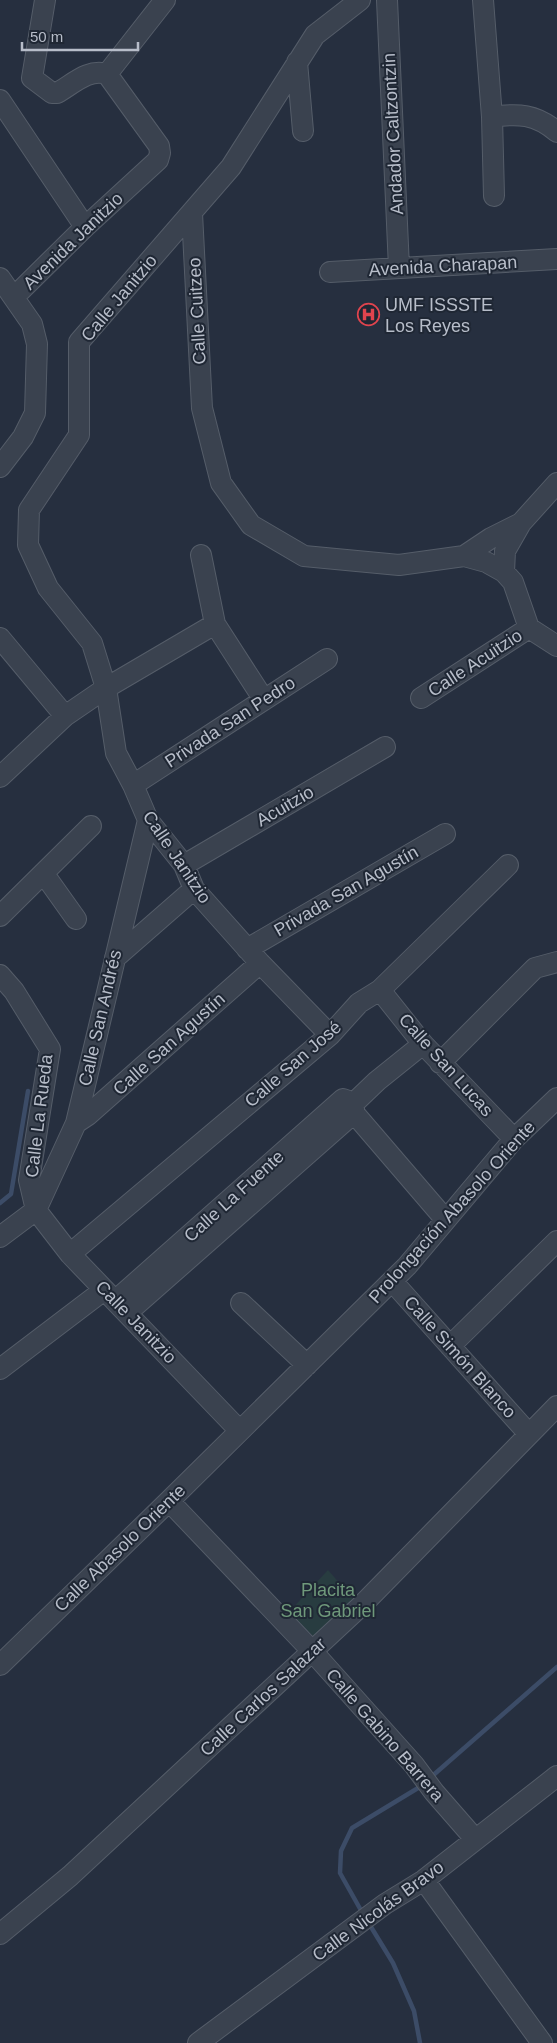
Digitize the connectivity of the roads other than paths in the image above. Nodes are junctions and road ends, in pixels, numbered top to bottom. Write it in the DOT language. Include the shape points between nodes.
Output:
graph roads {
  1 [pos="45,0"];
  2 [pos="165,0"];
  3 [pos="360,0"];
  4 [pos="387,0"];
  5 [pos="482,0"];
  6 [pos="297,62"];
  7 [pos="106,74"];
  8 [pos="0,100"];
  9 [pos="492,117"];
  10 [pos="303,131"];
  11 [pos="557,132"];
  12 [pos="494,196"];
  13 [pos="192,214"];
  14 [pos="85,227"];
  15 [pos="557,259"];
  16 [pos="399,268"];
  17 [pos="330,272"];
  18 [pos="0,278"];
  19 [pos="14,297"];
  20 [pos="0,466"];
  21 [pos="557,483"];
  22 [pos="521,523"];
  23 [pos="201,555"];
  24 [pos="464,556"];
  25 [pos="504,572"];
  26 [pos="215,624"];
  27 [pos="528,628"];
  28 [pos="0,638"];
  29 [pos="557,646"];
  30 [pos="327,659"];
  31 [pos="106,688"];
  32 [pos="421,698"];
  33 [pos="264,700"];
  34 [pos="65,716"];
  35 [pos="386,747"];
  36 [pos="0,777"];
  37 [pos="133,785"];
  38 [pos="148,820"];
  39 [pos="91,826"];
  40 [pos="444,834"];
  41 [pos="184,865"];
  42 [pos="508,865"];
  43 [pos="44,874"];
  44 [pos="194,889"];
  45 [pos="0,916"];
  46 [pos="76,919"];
  47 [pos="254,956"];
  48 [pos="114,958"];
  49 [pos="557,962"];
  50 [pos="0,975"];
  51 [pos="380,990"];
  52 [pos="330,1035"];
  53 [pos="423,1044"];
  54 [pos="440,1063"];
  55 [pos="557,1098"];
  56 [pos="354,1108"];
  57 [pos="76,1123"];
  58 [pos="514,1139"];
  59 [pos="36,1210"];
  60 [pos="446,1219"];
  61 [pos="0,1238"];
  62 [pos="557,1241"];
  63 [pos="70,1254"];
  64 [pos="392,1281"];
  65 [pos="116,1301"];
  66 [pos="241,1303"];
  67 [pos="450,1346"];
  68 [pos="307,1365"];
  69 [pos="0,1369"];
  70 [pos="557,1406"];
  71 [pos="239,1430"];
  72 [pos="528,1433"];
  73 [pos="169,1501"];
  74 [pos="312,1651"];
  75 [pos="0,1665"];
  76 [pos="557,1776"];
  77 [pos="475,1839"];
  78 [pos="424,1880"];
  79 [pos="0,1934"];
  80 [pos="198,2043"];
  81 [pos="542,2043"];
  1 -- 7 [label="street" via="32,78 56,93 92,73"];
  2 -- 7 [label="street"];
  3 -- 6 [label="street, Calle Janitzio" via="315,35"];
  4 -- 16 [label="street, Andador Caltzontzin"];
  5 -- 9 [label="street"];
  6 -- 10 [label="street"];
  6 -- 13 [label="street, Calle Janitzio" via="231,167"];
  7 -- 14 [label="street, Avenida Janitzio" via="159,146 160,153 158,160"];
  8 -- 14 [label="street"];
  9 -- 11 [label="street" via="531,116"];
  9 -- 12 [label="street"];
  13 -- 24 [label="street, Calle Cuitzeo" via="202,408 222,483 251,525 304,556 399,565"];
  13 -- 31 [label="street, Calle Janitzio" via="79,342 79,435 29,510 28,545 48,588 92,643"];
  14 -- 19 [label="street, Avenida Janitzio"];
  15 -- 16 [label="street, Avenida Charapan"];
  16 -- 17 [label="street, Avenida Charapan"];
  18 -- 19 [label="street"];
  19 -- 20 [label="street, Avenida Janitzio" via="32,324 37,344 35,413 23,437"];
  21 -- 22 [label="street"];
  22 -- 24 [label="street"];
  22 -- 25 [label="street" via="506,551"];
  23 -- 26 [label="street"];
  24 -- 25 [label="street" via="486,562"];
  25 -- 27 [label="street" via="513,582"];
  26 -- 31 [label="street"];
  26 -- 33 [label="street"];
  27 -- 29 [label="street"];
  27 -- 32 [label="street, Calle Acuitzio"];
  28 -- 34 [label="street"];
  30 -- 33 [label="street, Privada San Pedro"];
  31 -- 34 [label="street"];
  31 -- 37 [label="street, Calle Janitzio" via="116,753"];
  33 -- 37 [label="street, Privada San Pedro"];
  34 -- 36 [label="street"];
  35 -- 41 [label="street, Acuitzio"];
  37 -- 38 [label="street, Calle Janitzio"];
  38 -- 41 [label="street, Calle Janitzio"];
  38 -- 48 [label="street, Calle San Andrés"];
  39 -- 43 [label="street"];
  40 -- 47 [label="street, Privada San Agustín"];
  41 -- 44 [label="street, Calle Janitzio"];
  42 -- 51 [label="street, Calle San José"];
  43 -- 45 [label="street"];
  43 -- 46 [label="street"];
  44 -- 47 [label="street, Calle Janitzio"];
  44 -- 48 [label="street"];
  47 -- 52 [label="street, Calle Janitzio"];
  47 -- 57 [label="street, Calle San Agustín" via="159,1053"];
  48 -- 57 [label="street, Calle San Andrés"];
  49 -- 54 [label="street" via="535,968"];
  50 -- 59 [label="street, Calle La Rueda" via="14,991 50,1049 29,1180"];
  51 -- 52 [label="street, Calle San José" via="359,1003"];
  51 -- 53 [label="street, Calle San Lucas"];
  52 -- 63 [label="street, Calle San José"];
  53 -- 54 [label="street, Calle San Lucas"];
  53 -- 56 [label="street, Calle La Fuente" via="378,1081"];
  54 -- 58 [label="street, Calle San Lucas"];
  55 -- 58 [label="street, Prolongación Abasolo Oriente"];
  56 -- 60 [label="street"];
  56 -- 65 [label="street, Calle La Fuente"];
  57 -- 59 [label="street, Calle San Andrés"];
  58 -- 60 [label="street, Prolongación Abasolo Oriente"];
  59 -- 61 [label="street"];
  59 -- 63 [label="street, Calle Janitzio"];
  60 -- 64 [label="street, Prolongación Abasolo Oriente"];
  62 -- 67 [label="street"];
  63 -- 65 [label="street, Calle Janitzio"];
  64 -- 67 [label="street, Calle Simón Blanco"];
  64 -- 68 [label="street, Prolongación Abasolo Oriente"];
  65 -- 69 [label="street, Calle La Fuente"];
  65 -- 71 [label="street, Calle Janitzio"];
  66 -- 68 [label="street"];
  67 -- 72 [label="street, Calle Simón Blanco"];
  68 -- 71 [label="street, Prolongación Abasolo Oriente"];
  70 -- 72 [label="street, Calle Carlos Salazar"];
  71 -- 73 [label="street, Calle Abasolo Oriente"];
  72 -- 74 [label="street, Calle Carlos Salazar" via="363,1604"];
  73 -- 74 [label="street, Calle Gabino Barrera"];
  73 -- 75 [label="street, Calle Abasolo Oriente"];
  74 -- 77 [label="street, Calle Gabino Barrera"];
  74 -- 79 [label="street, Calle Carlos Salazar" via="70,1876"];
  76 -- 77 [label="street, Calle Nicolás Bravo"];
  77 -- 78 [label="street, Calle Nicolás Bravo"];
  78 -- 80 [label="street, Calle Nicolás Bravo" via="386,1904"];
  78 -- 81 [label="street"];
}
